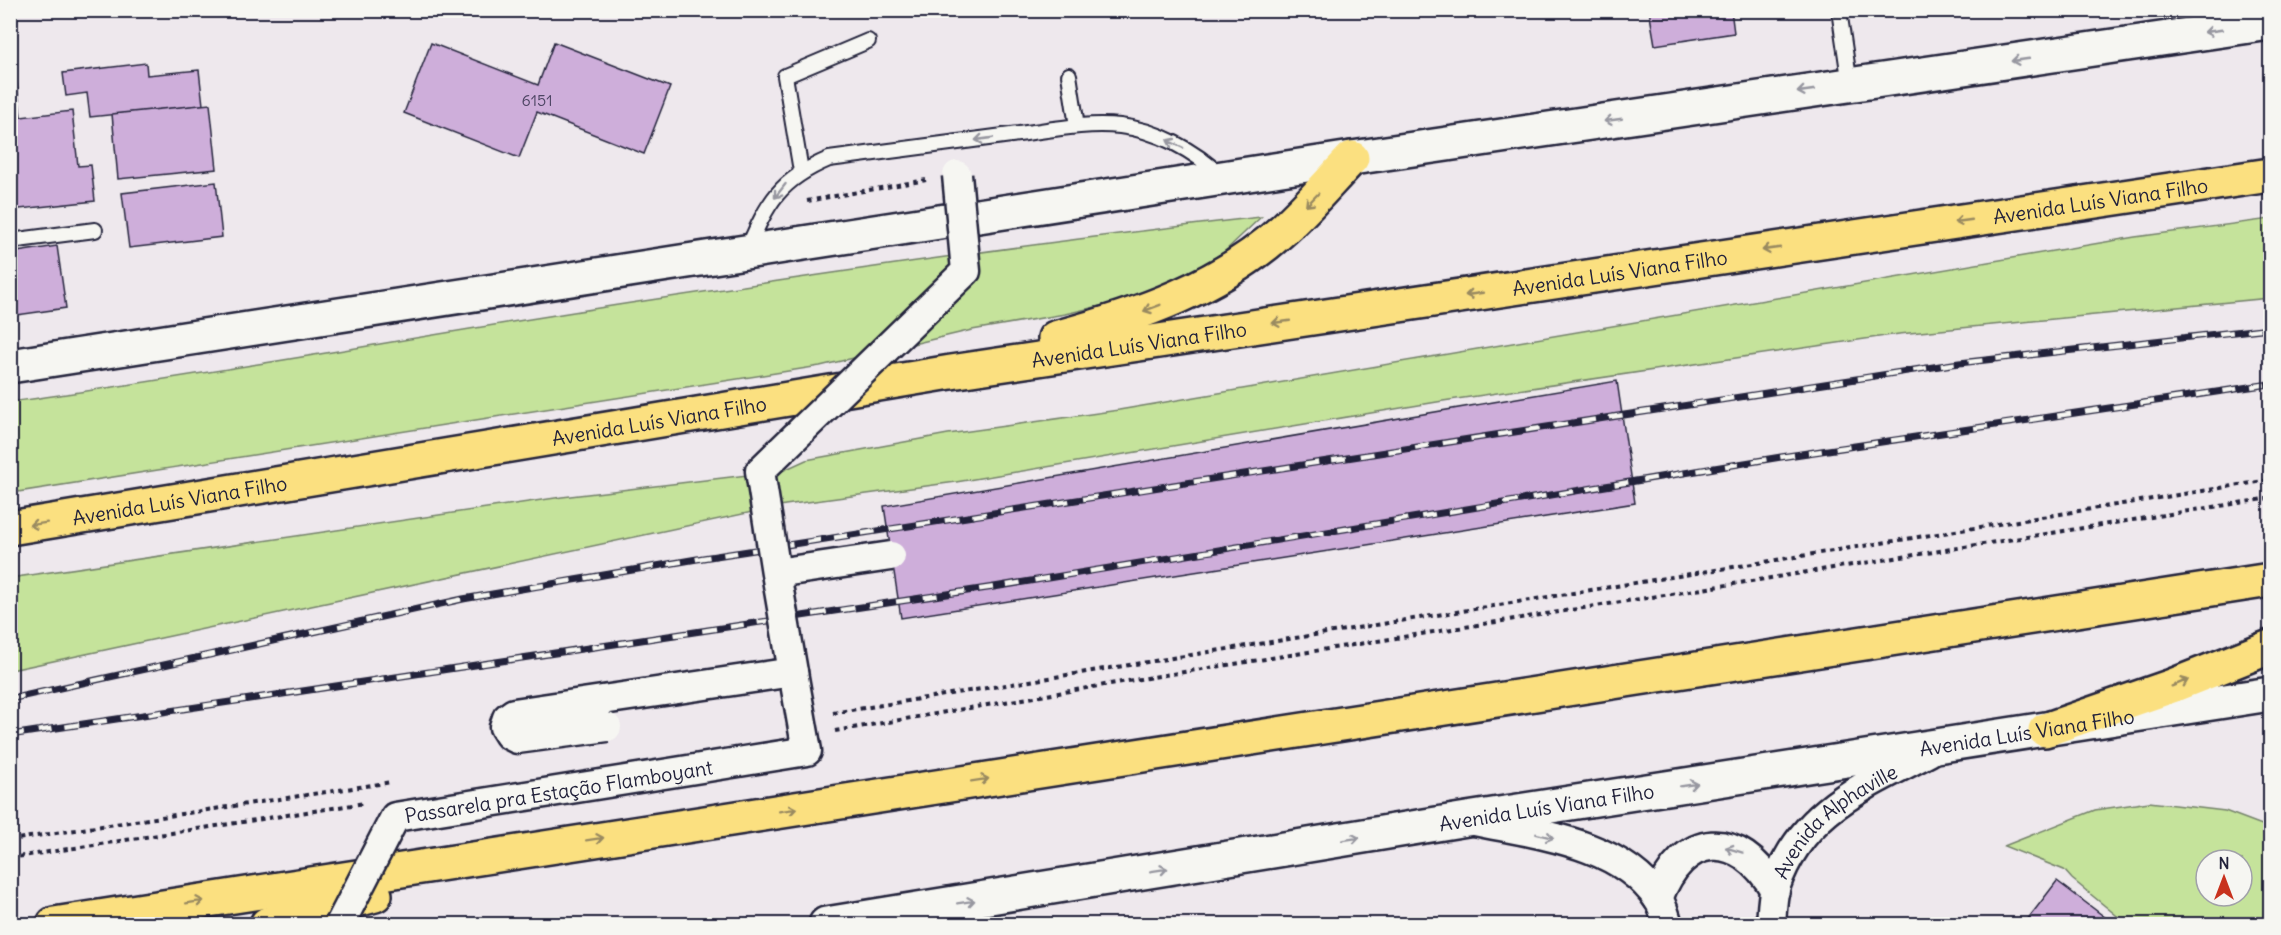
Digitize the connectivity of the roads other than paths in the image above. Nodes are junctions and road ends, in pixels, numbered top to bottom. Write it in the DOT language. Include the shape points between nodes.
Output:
graph roads {
  1 [pos="1839,10"];
  2 [pos="2271,23"];
  3 [pos="868,41"];
  4 [pos="1069,75"];
  5 [pos="1850,85"];
  6 [pos="1077,126"];
  7 [pos="1352,158"];
  8 [pos="801,171"];
  9 [pos="957,175"];
  10 [pos="2271,175"];
  11 [pos="1223,177"];
  12 [pos="95,230"];
  13 [pos="10,241"];
  14 [pos="747,252"];
  15 [pos="10,366"];
  16 [pos="951,372"];
  17 [pos="10,528"];
  18 [pos="891,556"];
  19 [pos="776,573"];
  20 [pos="2271,580"];
  21 [pos="2271,647"];
  22 [pos="793,672"];
  23 [pos="2271,694"];
  24 [pos="607,727"];
  25 [pos="2045,730"];
  26 [pos="1939,746"];
  27 [pos="1467,819"];
  28 [pos="548,847"];
  29 [pos="1775,890"];
  30 [pos="1663,912"];
  31 [pos="886,919"];
  32 [pos="54,924"];
  33 [pos="267,924"];
  34 [pos="340,924"];
  35 [pos="826,924"];
  36 [pos="1771,924"];
  1 -- 5 [label="lane"];
  2 -- 5 [label="main road, one-way"];
  3 -- 8 [label="lane" via="785,76"];
  4 -- 6 [label="lane"];
  5 -- 7 [label="main road, one-way"];
  6 -- 8 [label="lane, one-way" via="829,159"];
  11 -- 6 [label="lane, one-way" via="1205,160 1155,135 1121,126"];
  7 -- 11 [label="main road"];
  7 -- 16 [label="highway, one-way" via="1285,228 1240,264 1202,285 1112,322 1027,345"];
  8 -- 14 [label="lane, one-way" via="769,206"];
  9 -- 19 [label="street, bridge" via="966,271 760,471"];
  10 -- 16 [label="highway, Avenida Luís Viana Filho, one-way"];
  11 -- 14 [label="main road"];
  12 -- 13 [label="lane"];
  14 -- 15 [label="main road"];
  16 -- 17 [label="highway, Avenida Luís Viana Filho, one-way"];
  18 -- 19 [label="street, bridge"];
  19 -- 22 [label="street, bridge"];
  28 -- 20 [label="highway, one-way"];
  25 -- 21 [label="highway, one-way"];
  22 -- 24 [label="street, bridge" via="514,713 504,727 518,739"];
  22 -- 34 [label="street, Passarela pra Estação Flamboyant, bridge" via="816,742 395,817"];
  23 -- 25 [label="main road, Avenida Luís Viana Filho"];
  25 -- 26 [label="main road, Avenida Luís Viana Filho"];
  27 -- 26 [label="main road, Avenida Luís Viana Filho, one-way"];
  26 -- 29 [label="street, Avenida Alphaville" via="1846,795 1812,823 1792,850"];
  27 -- 30 [label="street, one-way" via="1589,848 1629,869"];
  31 -- 27 [label="main road, Avenida Luís Viana Filho, one-way"];
  32 -- 28 [label="highway, one-way"];
  28 -- 33 [label="highway"];
  29 -- 30 [label="street, one-way" via="1762,868 1743,852 1721,846 1697,849 1677,862 1667,876"];
  29 -- 36 [label="street, Avenida Alphaville"];
  31 -- 35 [label="main road, Avenida Luís Viana Filho"];
}
